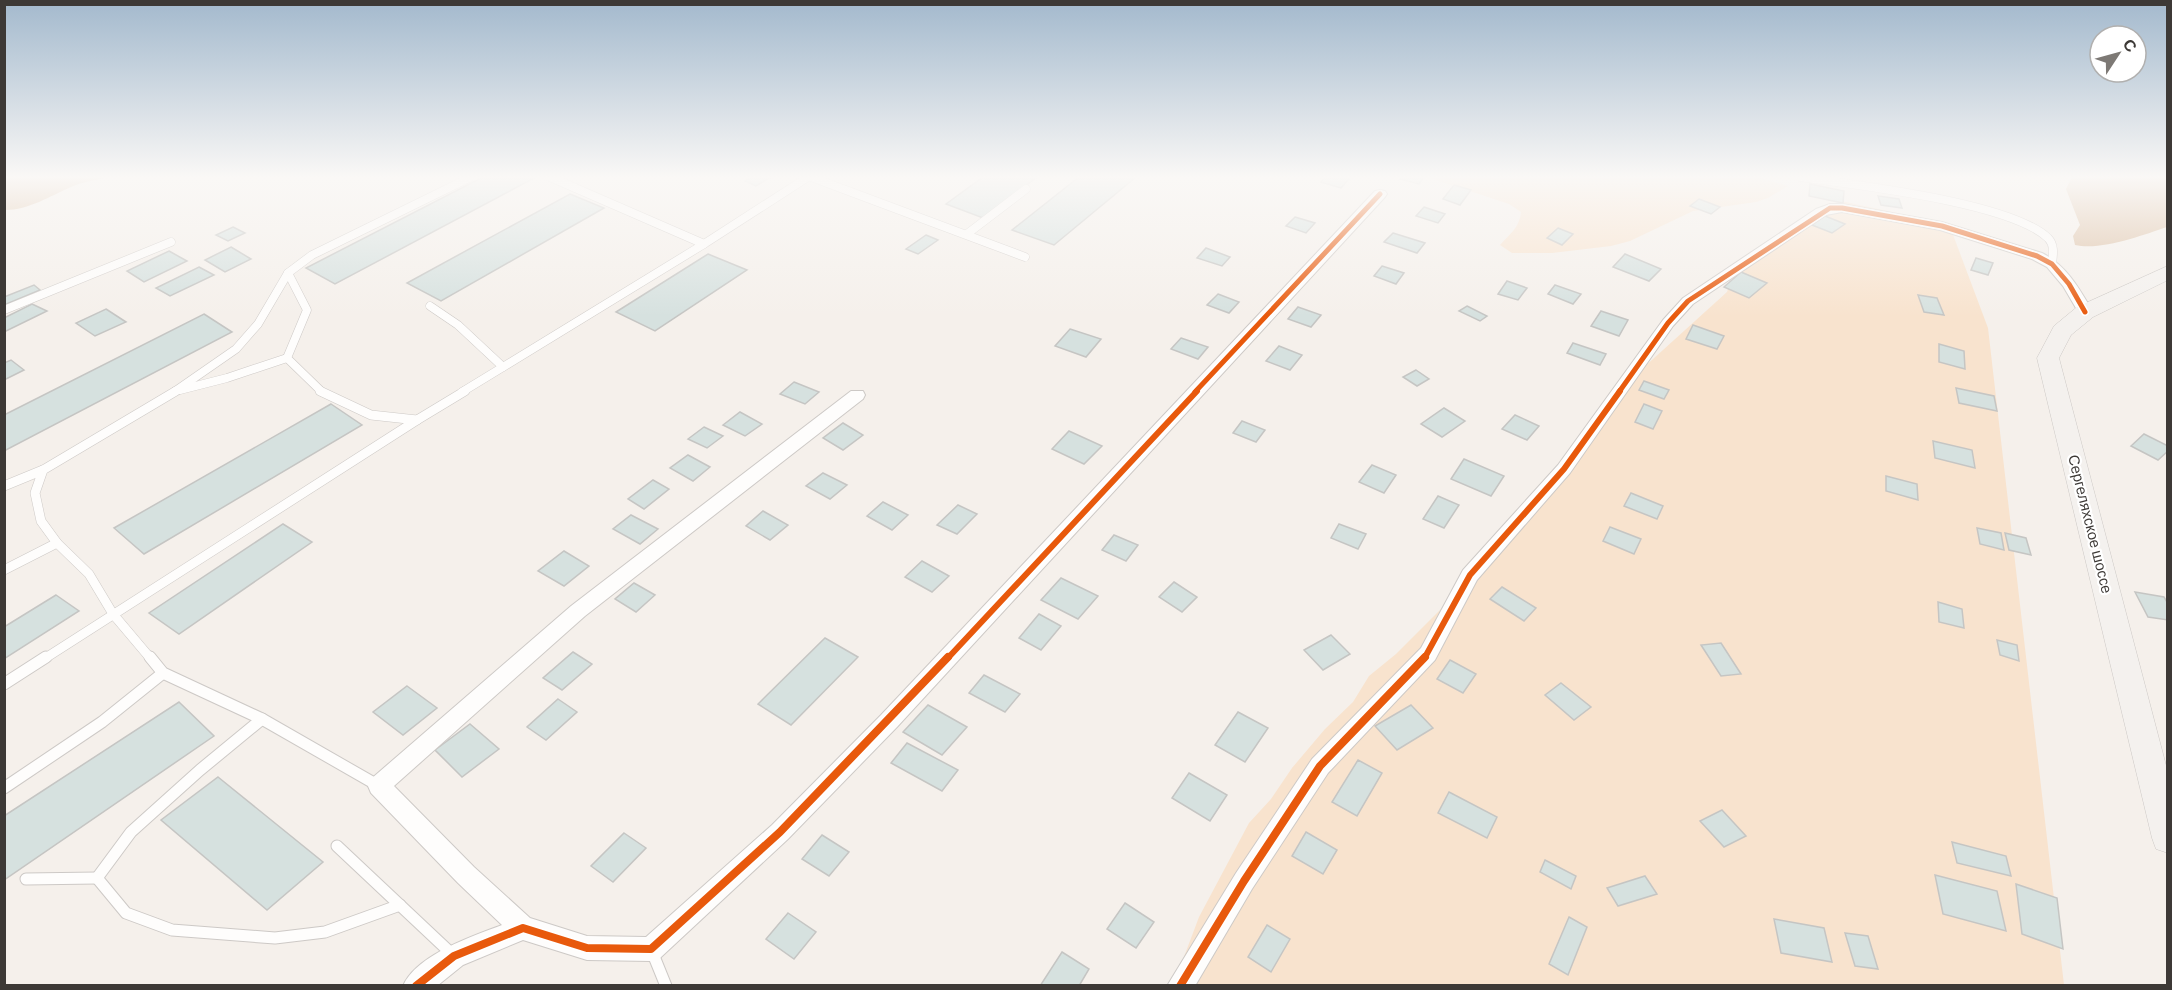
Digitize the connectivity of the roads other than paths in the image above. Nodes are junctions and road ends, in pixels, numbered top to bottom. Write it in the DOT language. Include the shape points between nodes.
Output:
graph roads {
  1 [pos="374,223"];
  2 [pos="658,223"];
  3 [pos="736,223"];
  4 [pos="937,223"];
  5 [pos="981,223"];
  6 [pos="1353,223"];
  7 [pos="1804,223"];
  8 [pos="1926,223"];
  9 [pos="2023,223"];
  10 [pos="967,234"];
  11 [pos="171,242"];
  12 [pos="704,243"];
  13 [pos="1025,257"];
  14 [pos="2052,264"];
  15 [pos="2168,272"];
  16 [pos="288,273"];
  17 [pos="430,306"];
  18 [pos="4,310"];
  19 [pos="2085,312"];
  20 [pos="287,358"];
  21 [pos="503,367"];
  22 [pos="174,392"];
  23 [pos="857,395"];
  24 [pos="417,420"];
  25 [pos="43,470"];
  26 [pos="4,486"];
  27 [pos="57,543"];
  28 [pos="4,570"];
  29 [pos="113,614"];
  30 [pos="163,673"];
  31 [pos="4,684"];
  32 [pos="262,719"];
  33 [pos="379,786"];
  34 [pos="4,788"];
  35 [pos="2168,838"];
  36 [pos="338,846"];
  37 [pos="97,878"];
  38 [pos="26,879"];
  39 [pos="400,905"];
  40 [pos="523,928"];
  41 [pos="651,950"];
  42 [pos="454,956"];
  43 [pos="417,986"];
  44 [pos="666,986"];
  45 [pos="1180,986"];
  1 -- 16 [label="lane" via="312,255"];
  2 -- 12 [label="lane"];
  3 -- 12 [label="lane"];
  4 -- 10 [label="lane"];
  5 -- 10 [label="lane"];
  6 -- 41 [label="street" via="880,729 780,832"];
  7 -- 45 [label="street" via="1688,301 1668,323 1564,469 1470,575 1428,654 1320,766"];
  8 -- 14 [label="street" via="2014,247"];
  9 -- 14 [label="lane" via="2050,239 2054,249"];
  10 -- 13 [label="lane"];
  11 -- 18 [label="lane"];
  12 -- 21 [label="lane"];
  14 -- 19 [label="street"];
  15 -- 19 [label="main road, Сергеляхское шоссе"];
  16 -- 20 [label="lane" via="307,310"];
  16 -- 22 [label="lane" via="258,324 236,349"];
  17 -- 21 [label="lane" via="458,325"];
  19 -- 35 [label="main road, Сергеляхское шоссе" via="2062,331 2048,358"];
  20 -- 22 [label="lane"];
  20 -- 24 [label="lane" via="320,391 370,415"];
  21 -- 24 [label="lane"];
  22 -- 25 [label="lane"];
  23 -- 33 [label="street" via="578,611"];
  24 -- 29 [label="lane"];
  25 -- 26 [label="lane"];
  25 -- 27 [label="lane" via="35,493 41,521"];
  27 -- 28 [label="lane"];
  27 -- 29 [label="lane" via="89,574"];
  29 -- 30 [label="lane"];
  29 -- 31 [label="lane"];
  30 -- 32 [label="lane"];
  30 -- 34 [label="lane" via="102,722"];
  32 -- 33 [label="lane"];
  32 -- 37 [label="lane" via="131,832"];
  33 -- 40 [label="street"];
  36 -- 39 [label="lane"];
  37 -- 38 [label="lane"];
  37 -- 39 [label="lane" via="126,913 172,930 275,938 325,932"];
  39 -- 42 [label="lane"];
  40 -- 41 [label="street" via="587,948"];
  40 -- 42 [label="street"];
  41 -- 44 [label="lane"];
  42 -- 43 [label="street"];
}
